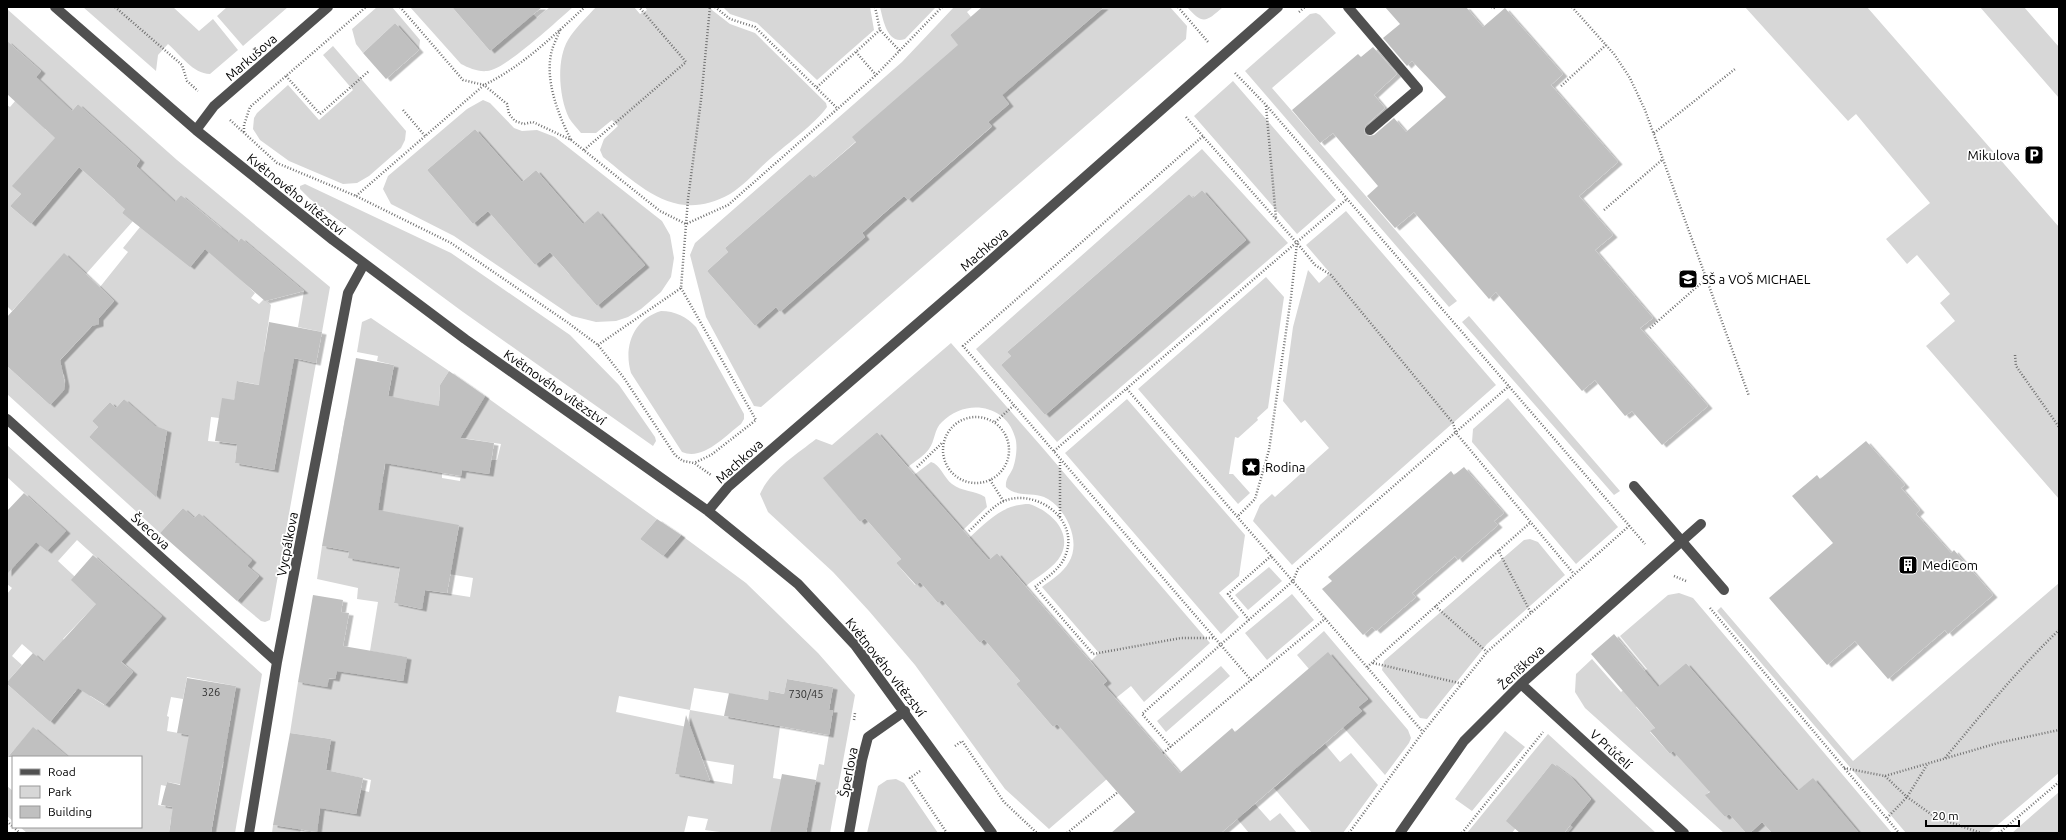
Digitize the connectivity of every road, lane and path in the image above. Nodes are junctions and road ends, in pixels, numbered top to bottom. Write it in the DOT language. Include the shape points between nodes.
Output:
graph roads {
  1 [pos="55,7"];
  2 [pos="115,7"];
  3 [pos="328,7"];
  4 [pos="366,7"];
  5 [pos="400,7"];
  6 [pos="585,7"];
  7 [pos="639,7"];
  8 [pos="710,7"];
  9 [pos="715,7"];
  10 [pos="875,7"];
  11 [pos="942,7"];
  12 [pos="1178,7"];
  13 [pos="1278,7"];
  14 [pos="1348,7"];
  15 [pos="1492,7"];
  16 [pos="1495,7"];
  17 [pos="1572,7"];
  18 [pos="561,29"];
  19 [pos="880,30"];
  20 [pos="1606,45"];
  21 [pos="900,51"];
  22 [pos="856,52"];
  23 [pos="1222,57"];
  24 [pos="1735,69"];
  25 [pos="370,71"];
  26 [pos="876,75"];
  27 [pos="286,76"];
  28 [pos="484,85"];
  29 [pos="1561,86"];
  30 [pos="817,87"];
  31 [pos="1266,105"];
  32 [pos="214,106"];
  33 [pos="838,109"];
  34 [pos="403,110"];
  35 [pos="1190,110"];
  36 [pos="196,130"];
  37 [pos="1370,130"];
  38 [pos="244,133"];
  39 [pos="1654,133"];
  40 [pos="425,136"];
  41 [pos="1203,136"];
  42 [pos="571,140"];
  43 [pos="584,150"];
  44 [pos="1663,159"];
  45 [pos="356,196"];
  46 [pos="1347,199"];
  47 [pos="1604,210"];
  48 [pos="1276,219"];
  49 [pos="686,224"];
  50 [pos="1297,243"];
  51 [pos="364,264"];
  52 [pos="1707,278"];
  53 [pos="680,288"];
  54 [pos="1650,328"];
  55 [pos="598,345"];
  56 [pos="2015,355"];
  57 [pos="1509,386"];
  58 [pos="1127,388"];
  59 [pos="1749,396"];
  60 [pos="1014,405"];
  61 [pos="7,419"];
  62 [pos="995,422"];
  63 [pos="2059,427"];
  64 [pos="1456,433"];
  65 [pos="943,443"];
  66 [pos="1054,451"];
  67 [pos="1060,459"];
  68 [pos="694,463"];
  69 [pos="916,467"];
  70 [pos="990,480"];
  71 [pos="1634,486"];
  72 [pos="728,487"];
  73 [pos="1004,502"];
  74 [pos="708,511"];
  75 [pos="1238,516"];
  76 [pos="1060,518"];
  77 [pos="1531,522"];
  78 [pos="1701,524"];
  79 [pos="1629,526"];
  80 [pos="970,531"];
  81 [pos="1682,542"];
  82 [pos="1498,550"];
  83 [pos="1272,555"];
  84 [pos="1660,561"];
  85 [pos="1574,574"];
  86 [pos="1294,581"];
  87 [pos="1691,585"];
  88 [pos="1724,590"];
  89 [pos="1435,606"];
  90 [pos="1710,607"];
  91 [pos="1531,613"];
  92 [pos="1326,618"];
  93 [pos="1249,620"];
  94 [pos="2059,630"];
  95 [pos="1214,638"];
  96 [pos="1221,645"];
  97 [pos="1487,652"];
  98 [pos="277,662"];
  99 [pos="1372,662"];
  100 [pos="1367,667"];
  101 [pos="1251,680"];
  102 [pos="1463,684"];
  103 [pos="1520,684"];
  104 [pos="905,711"];
  105 [pos="1556,716"];
  106 [pos="2059,730"];
  107 [pos="1423,732"];
  108 [pos="1171,747"];
  109 [pos="1163,753"];
  110 [pos="1945,759"];
  111 [pos="1927,764"];
  112 [pos="1844,768"];
  113 [pos="1885,776"];
  114 [pos="2059,782"];
  115 [pos="1118,792"];
  116 [pos="1908,797"];
  117 [pos="926,802"];
  118 [pos="1887,818"];
  119 [pos="249,833"];
  120 [pos="849,833"];
  121 [pos="947,833"];
  122 [pos="992,833"];
  123 [pos="1067,833"];
  124 [pos="1350,833"];
  125 [pos="1400,833"];
  126 [pos="1462,833"];
  127 [pos="1684,833"];
  128 [pos="1899,833"];
  129 [pos="1981,833"];
  130 [pos="1999,833"];
  1 -- 36 [label="street, Květnového vítězství"];
  2 -- 32 [label="path" via="182,65 187,81"];
  3 -- 32 [label="street, Markušova"];
  4 -- 27 [label="path"];
  5 -- 28 [label="path" via="464,80"];
  6 -- 18 [label="path"];
  7 -- 43 [label="path" via="686,62"];
  8 -- 49 [label="path"];
  9 -- 30 [label="path" via="730,19 755,27"];
  10 -- 19 [label="path"];
  11 -- 21 [label="path"];
  12 -- 23 [label="path"];
  13 -- 23 [label="street, Machkova"];
  14 -- 37 [label="street" via="1418,89"];
  15 -- 16 [label="path"];
  17 -- 20 [label="path"];
  18 -- 28 [label="path" via="507,73"];
  18 -- 42 [label="path" via="552,51 550,73 563,124"];
  19 -- 21 [label="path"];
  19 -- 22 [label="path"];
  20 -- 29 [label="path"];
  20 -- 39 [label="path" via="1630,78"];
  21 -- 26 [label="path"];
  22 -- 26 [label="path"];
  22 -- 30 [label="path"];
  23 -- 31 [label="path"];
  23 -- 72 [label="street, Machkova"];
  24 -- 39 [label="path"];
  25 -- 27 [label="path" via="320,114"];
  26 -- 33 [label="path"];
  27 -- 38 [label="path" via="250,107"];
  28 -- 40 [label="path"];
  28 -- 42 [label="path" via="507,104 509,114 515,121 524,124 533,122"];
  30 -- 33 [label="path"];
  31 -- 46 [label="path"];
  31 -- 48 [label="path"];
  32 -- 36 [label="street, Markušova"];
  32 -- 38 [label="path"];
  33 -- 49 [label="path" via="728,205"];
  34 -- 40 [label="path"];
  35 -- 41 [label="path" via="1184,115"];
  36 -- 51 [label="street, Květnového vítězství"];
  38 -- 45 [label="path" via="277,164"];
  39 -- 44 [label="path"];
  40 -- 45 [label="path"];
  41 -- 48 [label="path"];
  41 -- 60 [label="path" via="963,346"];
  42 -- 43 [label="path"];
  43 -- 49 [label="path" via="660,211"];
  44 -- 47 [label="path"];
  44 -- 52 [label="path"];
  45 -- 55 [label="path" via="451,243"];
  46 -- 50 [label="path"];
  46 -- 57 [label="path"];
  48 -- 50 [label="path"];
  49 -- 53 [label="path"];
  50 -- 58 [label="path"];
  50 -- 64 [label="path" via="1315,265 1331,275 1453,423"];
  50 -- 75 [label="path" via="1292,297 1268,450 1255,499"];
  51 -- 74 [label="street, Květnového vítězství"];
  51 -- 98 [label="street, Vycpálkova" via="348,293"];
  52 -- 54 [label="path"];
  52 -- 59 [label="path"];
  53 -- 55 [label="path"];
  53 -- 68 [label="path" via="756,420 711,455"];
  55 -- 68 [label="path" via="624,378 675,455"];
  56 -- 63 [label="path" via="2016,366"];
  57 -- 64 [label="path"];
  57 -- 79 [label="path"];
  58 -- 66 [label="path"];
  58 -- 75 [label="path"];
  60 -- 62 [label="path"];
  60 -- 66 [label="path"];
  61 -- 98 [label="street, Švecova"];
  62 -- 65 [label="path" via="983,417 969,416 948,430"];
  62 -- 70 [label="path" via="1004,431 1008,443 1008,457 1004,469"];
  64 -- 77 [label="path"];
  64 -- 86 [label="path" via="1298,569"];
  65 -- 69 [label="path"];
  65 -- 70 [label="path" via="943,456 947,468 957,477 969,482 982,483"];
  66 -- 67 [label="path"];
  67 -- 76 [label="path"];
  67 -- 95 [label="path"];
  68 -- 72 [label="path"];
  70 -- 73 [label="path"];
  71 -- 81 [label="street"];
  72 -- 74 [label="street, Machkova"];
  73 -- 76 [label="path" via="1018,498 1032,499 1045,504"];
  73 -- 80 [label="path"];
  74 -- 104 [label="street, Květnového vítězství" via="798,584 855,645"];
  75 -- 83 [label="path"];
  76 -- 95 [label="path" via="1068,538 1067,553 1061,565 1036,587 1093,654 1181,638"];
  77 -- 82 [label="path"];
  77 -- 85 [label="path"];
  78 -- 81 [label="street, Ženíškova"];
  79 -- 84 [label="path"];
  79 -- 85 [label="path"];
  81 -- 84 [label="street, Ženíškova"];
  81 -- 88 [label="street"];
  82 -- 89 [label="path"];
  82 -- 91 [label="path"];
  83 -- 86 [label="path"];
  83 -- 93 [label="path" via="1228,594"];
  84 -- 87 [label="path" via="1675,577"];
  84 -- 103 [label="street, Ženíškova"];
  85 -- 91 [label="path"];
  86 -- 92 [label="path"];
  86 -- 93 [label="path"];
  89 -- 97 [label="path"];
  89 -- 99 [label="path"];
  90 -- 112 [label="path"];
  91 -- 97 [label="path"];
  92 -- 100 [label="path"];
  92 -- 101 [label="path"];
  93 -- 96 [label="path"];
  94 -- 110 [label="path" via="1998,692"];
  95 -- 96 [label="path"];
  96 -- 101 [label="path"];
  96 -- 108 [label="path" via="1142,714"];
  97 -- 102 [label="path"];
  98 -- 119 [label="street, Vycpálkova"];
  99 -- 100 [label="path"];
  99 -- 102 [label="path"];
  100 -- 107 [label="path"];
  101 -- 108 [label="path"];
  102 -- 107 [label="path"];
  103 -- 105 [label="street, V Průčelí"];
  103 -- 125 [label="street, Ženíškova" via="1464,741"];
  104 -- 120 [label="street, Šperlova" via="868,737"];
  104 -- 122 [label="street, Květnového vítězství"];
  105 -- 126 [label="path"];
  105 -- 127 [label="street, V Průčelí"];
  106 -- 110 [label="path" via="1998,743"];
  107 -- 124 [label="path"];
  108 -- 109 [label="path"];
  110 -- 111 [label="path"];
  111 -- 113 [label="path"];
  111 -- 116 [label="path"];
  112 -- 113 [label="path"];
  112 -- 118 [label="path"];
  113 -- 116 [label="path"];
  114 -- 130 [label="path"];
  115 -- 123 [label="path"];
  116 -- 118 [label="path"];
  116 -- 129 [label="path" via="1935,817"];
  117 -- 121 [label="path"];
  118 -- 128 [label="path"];
}
